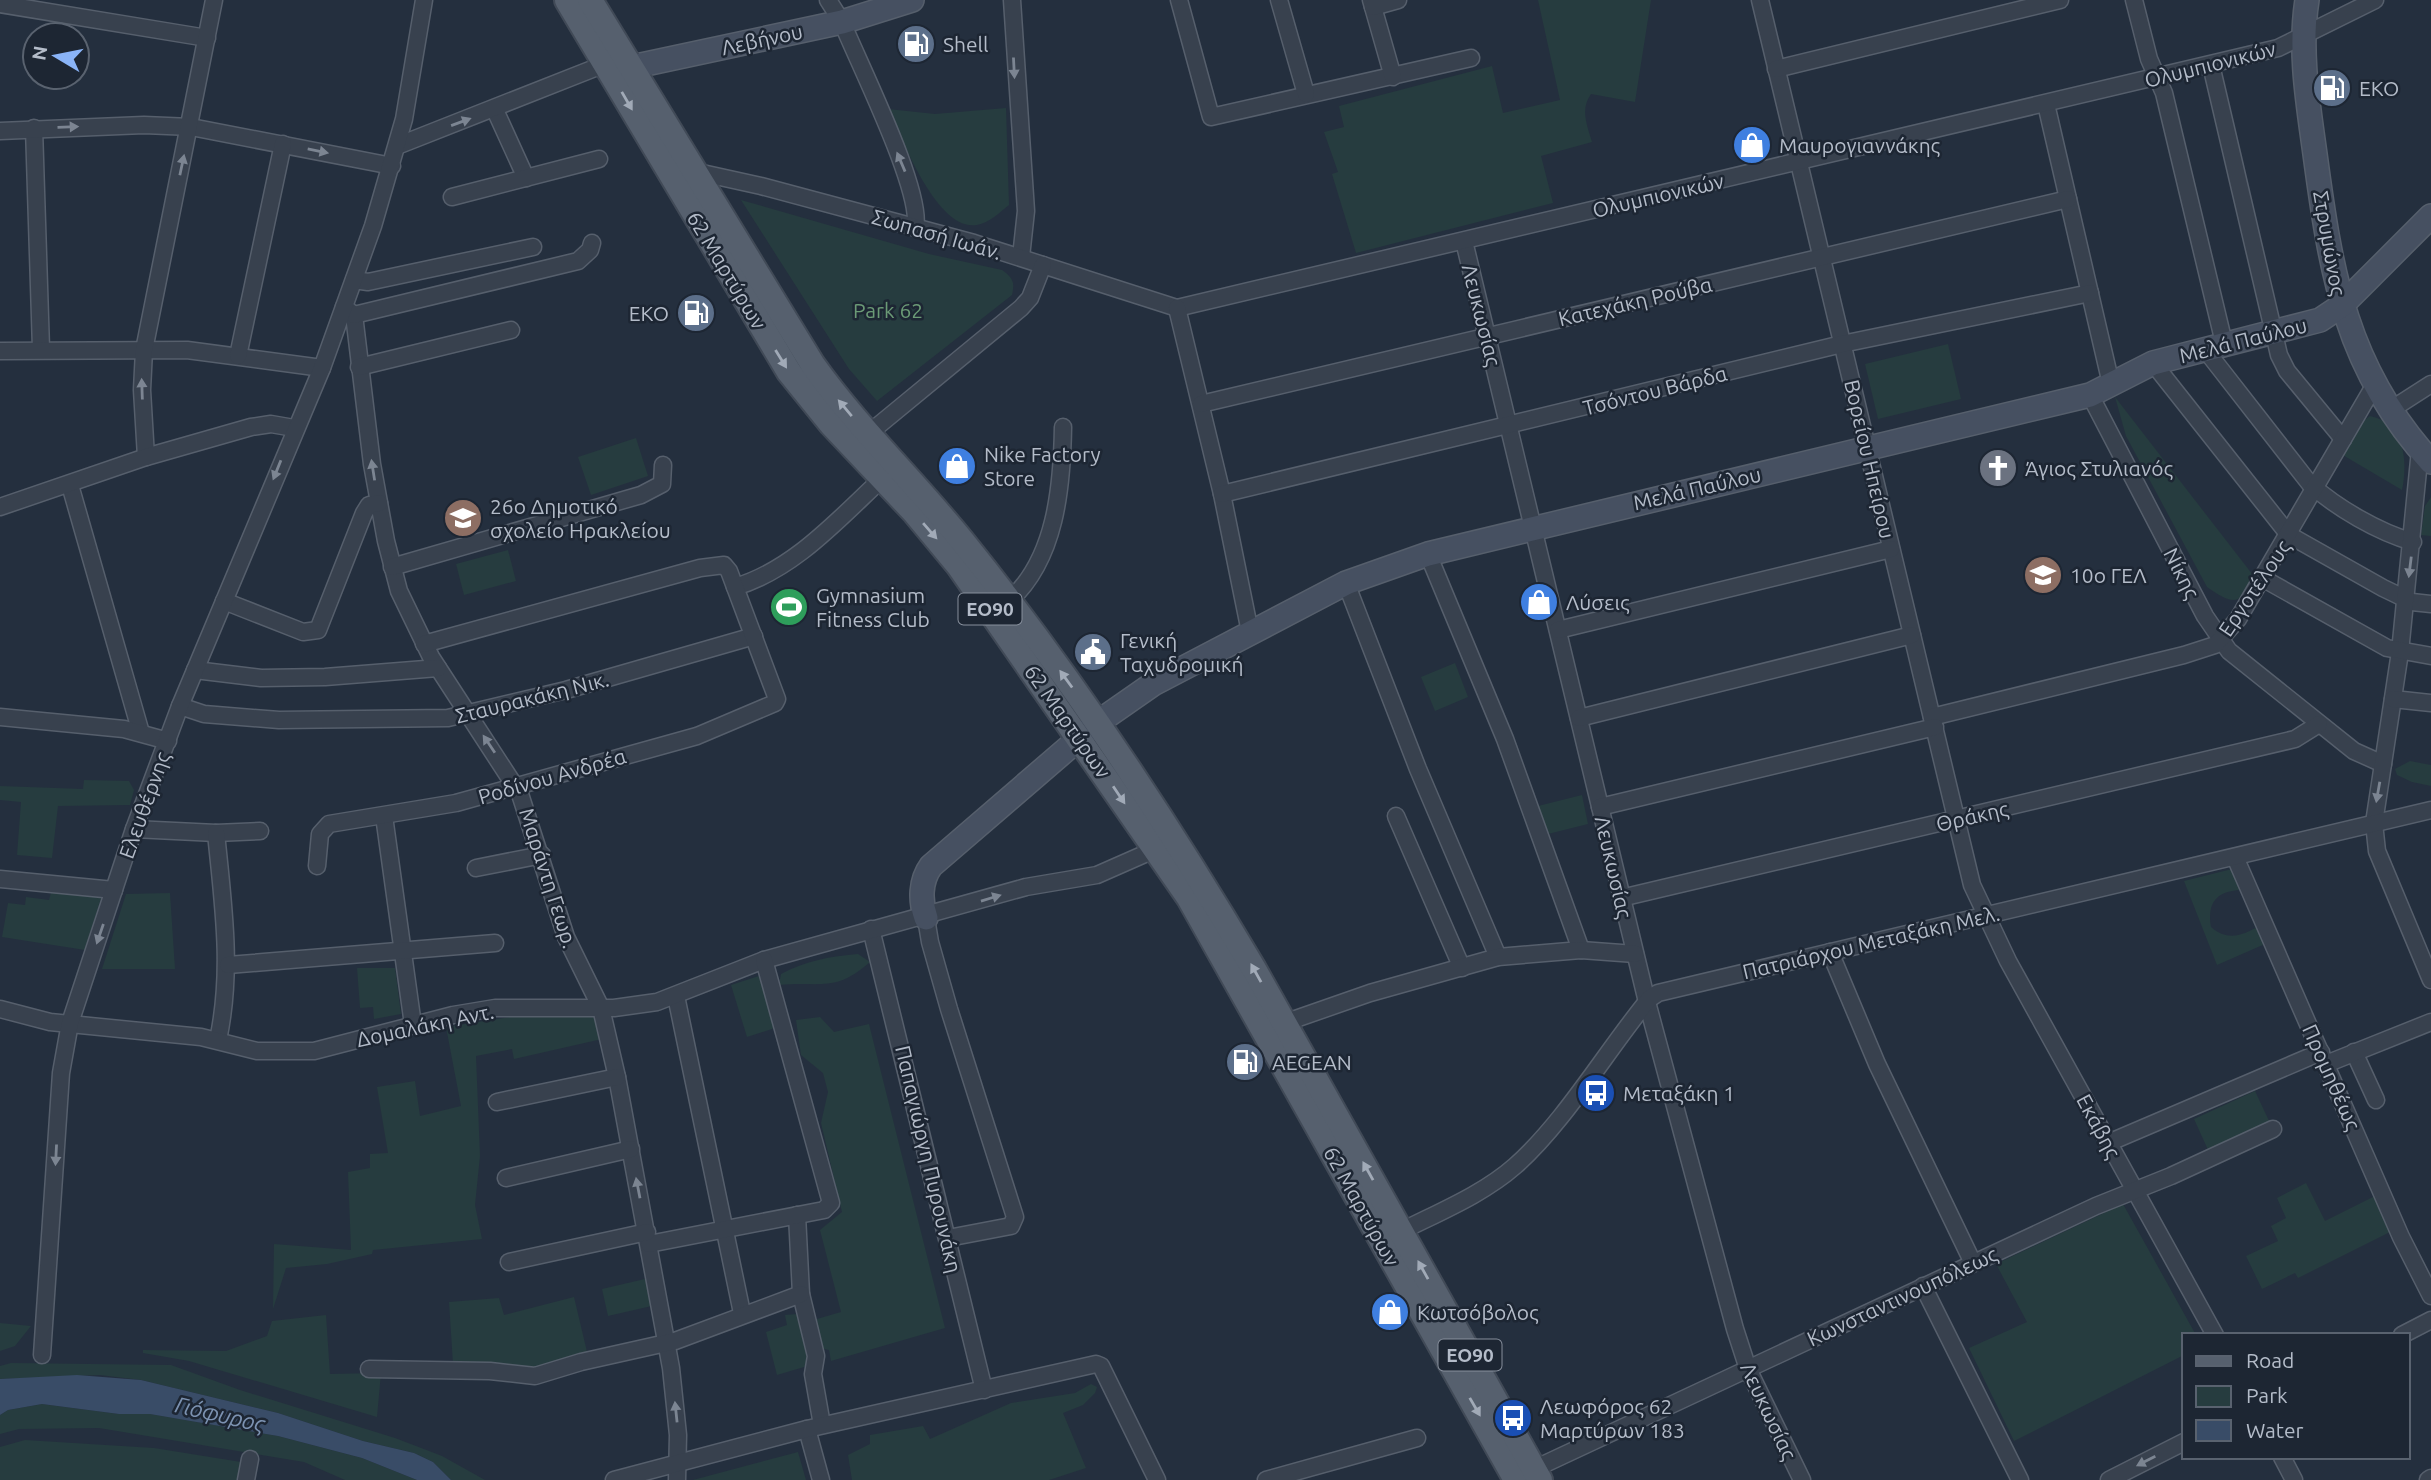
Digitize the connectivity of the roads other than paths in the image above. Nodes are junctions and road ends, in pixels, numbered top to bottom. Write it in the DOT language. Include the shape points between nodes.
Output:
graph roads {
  1 [pos="214,0"];
  2 [pos="424,0"];
  3 [pos="567,0"];
  4 [pos="590,0"];
  5 [pos="828,0"];
  6 [pos="912,0"];
  7 [pos="1012,0"];
  8 [pos="1179,0"];
  9 [pos="1279,0"];
  10 [pos="1398,0"];
  11 [pos="1760,0"];
  12 [pos="2060,0"];
  13 [pos="2134,0"];
  14 [pos="2307,0"];
  15 [pos="2375,0"];
  16 [pos="0,4"];
  17 [pos="1372,4"];
  18 [pos="842,22"];
  19 [pos="207,38"];
  20 [pos="2304,38"];
  21 [pos="1471,58"];
  22 [pos="2211,65"];
  23 [pos="615,67"];
  24 [pos="1776,69"];
  25 [pos="1392,77"];
  26 [pos="2158,78"];
  27 [pos="1306,94"];
  28 [pos="2046,104"];
  29 [pos="495,110"];
  30 [pos="191,127"];
  31 [pos="34,128"];
  32 [pos="0,131"];
  33 [pos="283,144"];
  34 [pos="397,146"];
  35 [pos="599,159"];
  36 [pos="1799,162"];
  37 [pos="392,166"];
  38 [pos="693,171"];
  39 [pos="526,178"];
  40 [pos="452,197"];
  41 [pos="2068,199"];
  42 [pos="2431,216"];
  43 [pos="915,228"];
  44 [pos="1464,241"];
  45 [pos="592,243"];
  46 [pos="533,247"];
  47 [pos="1021,257"];
  48 [pos="1822,257"];
  49 [pos="1043,265"];
  50 [pos="354,280"];
  51 [pos="2090,293"];
  52 [pos="2341,306"];
  53 [pos="1177,308"];
  54 [pos="349,311"];
  55 [pos="511,330"];
  56 [pos="2273,333"];
  57 [pos="1487,336"];
  58 [pos="1842,344"];
  59 [pos="2214,346"];
  60 [pos="41,349"];
  61 [pos="144,349"];
  62 [pos="0,351"];
  63 [pos="238,356"];
  64 [pos="2153,363"];
  65 [pos="359,367"];
  66 [pos="322,368"];
  67 [pos="2111,384"];
  68 [pos="2431,384"];
  69 [pos="2374,386"];
  70 [pos="2091,395"];
  71 [pos="1201,404"];
  72 [pos="2389,411"];
  73 [pos="1508,425"];
  74 [pos="1063,427"];
  75 [pos="294,428"];
  76 [pos="868,434"];
  77 [pos="2343,439"];
  78 [pos="1867,448"];
  79 [pos="2425,456"];
  80 [pos="146,457"];
  81 [pos="663,465"];
  82 [pos="889,472"];
  83 [pos="70,485"];
  84 [pos="2316,489"];
  85 [pos="1222,494"];
  86 [pos="379,503"];
  87 [pos="0,507"];
  88 [pos="1532,528"];
  89 [pos="2289,535"];
  90 [pos="2413,542"];
  91 [pos="1892,549"];
  92 [pos="1428,554"];
  93 [pos="392,567"];
  94 [pos="2264,579"];
  95 [pos="1346,583"];
  96 [pos="735,587"];
  97 [pos="2406,598"];
  98 [pos="223,601"];
  99 [pos="1009,601"];
  100 [pos="2431,604"];
  101 [pos="1558,631"];
  102 [pos="1250,632"];
  103 [pos="1912,635"];
  104 [pos="754,636"];
  105 [pos="2220,640"];
  106 [pos="424,644"];
  107 [pos="2400,652"];
  108 [pos="2431,656"];
  109 [pos="438,668"];
  110 [pos="195,670"];
  111 [pos="2393,699"];
  112 [pos="2431,702"];
  113 [pos="180,706"];
  114 [pos="470,715"];
  115 [pos="0,717"];
  116 [pos="1579,718"];
  117 [pos="1933,722"];
  118 [pos="2319,724"];
  119 [pos="1088,730"];
  120 [pos="141,733"];
  121 [pos="168,741"];
  122 [pos="2383,764"];
  123 [pos="516,786"];
  124 [pos="1600,807"];
  125 [pos="2431,810"];
  126 [pos="384,816"];
  127 [pos="1396,816"];
  128 [pos="1957,820"];
  129 [pos="2374,823"];
  130 [pos="134,829"];
  131 [pos="260,831"];
  132 [pos="216,833"];
  133 [pos="1156,849"];
  134 [pos="542,855"];
  135 [pos="2235,857"];
  136 [pos="317,866"];
  137 [pos="475,868"];
  138 [pos="0,879"];
  139 [pos="114,890"];
  140 [pos="1622,898"];
  141 [pos="1985,916"];
  142 [pos="926,918"];
  143 [pos="871,929"];
  144 [pos="495,943"];
  145 [pos="1581,950"];
  146 [pos="403,951"];
  147 [pos="1830,952"];
  148 [pos="1635,954"];
  149 [pos="1498,957"];
  150 [pos="764,960"];
  151 [pos="228,965"];
  152 [pos="1462,968"];
  153 [pos="2431,980"];
  154 [pos="676,996"];
  155 [pos="1647,1002"];
  156 [pos="601,1008"];
  157 [pos="0,1009"];
  158 [pos="2431,1021"];
  159 [pos="70,1023"];
  160 [pos="1284,1023"];
  161 [pos="413,1025"];
  162 [pos="218,1040"];
  163 [pos="2354,1052"];
  164 [pos="2324,1058"];
  165 [pos="617,1077"];
  166 [pos="2376,1100"];
  167 [pos="497,1102"];
  168 [pos="2273,1129"];
  169 [pos="2108,1143"];
  170 [pos="631,1149"];
  171 [pos="506,1178"];
  172 [pos="2134,1191"];
  173 [pos="797,1215"];
  174 [pos="724,1231"];
  175 [pos="1392,1236"];
  176 [pos="648,1238"];
  177 [pos="948,1238"];
  178 [pos="509,1262"];
  179 [pos="1973,1263"];
  180 [pos="1923,1286"];
  181 [pos="801,1294"];
  182 [pos="2431,1296"];
  183 [pos="743,1313"];
  184 [pos="2431,1320"];
  185 [pos="2214,1333"];
  186 [pos="2406,1333"];
  187 [pos="666,1343"];
  188 [pos="42,1355"];
  189 [pos="369,1369"];
  190 [pos="1748,1369"];
  191 [pos="985,1390"];
  192 [pos="815,1427"];
  193 [pos="1417,1438"];
  194 [pos="2182,1443"];
  195 [pos="250,1459"];
  196 [pos="2283,1459"];
  197 [pos="678,1462"];
  198 [pos="1523,1477"];
  199 [pos="246,1480"];
  200 [pos="614,1480"];
  201 [pos="677,1480"];
  202 [pos="821,1480"];
  203 [pos="1157,1480"];
  204 [pos="1266,1480"];
  205 [pos="1802,1480"];
  206 [pos="2020,1480"];
  207 [pos="2109,1480"];
  208 [pos="2294,1480"];
  1 -- 19 [label="street"];
  2 -- 34 [label="street, Ελευθέρνης"];
  3 -- 23 [label="main road, 62 Μαρτύρων / ΕΟ90"];
  4 -- 23 [label="main road, 62 Μαρτύρων / ΕΟ90"];
  5 -- 18 [label="street"];
  6 -- 18 [label="street, Λεβήνου"];
  7 -- 47 [label="street, one-way" via="1026,211"];
  8 -- 27 [label="street" via="1211,117"];
  9 -- 27 [label="street"];
  10 -- 17 [label="street"];
  11 -- 24 [label="street, Βορείου Ηπείρου"];
  12 -- 24 [label="street"];
  13 -- 26 [label="street"];
  14 -- 20 [label="street, Στρυμώνος"];
  15 -- 20 [label="street, Ολυμπιονικών"];
  16 -- 19 [label="street"];
  17 -- 25 [label="street"];
  18 -- 23 [label="street, Λεβήνου"];
  43 -- 18 [label="street, one-way" via="913,192"];
  19 -- 30 [label="street"];
  20 -- 22 [label="street, Ολυμπιονικών"];
  20 -- 52 [label="street, Στρυμώνος" via="2315,153"];
  21 -- 25 [label="street"];
  22 -- 26 [label="street, Ολυμπιονικών"];
  22 -- 56 [label="street"];
  23 -- 29 [label="street"];
  23 -- 38 [label="main road, 62 Μαρτύρων / ΕΟ90"];
  23 -- 82 [label="main road, 62 Μαρτύρων / ΕΟ90, one-way" via="789,372 831,425"];
  24 -- 36 [label="street, Βορείου Ηπείρου"];
  25 -- 27 [label="street"];
  26 -- 28 [label="street, Ολυμπιονικών"];
  26 -- 59 [label="street"];
  28 -- 36 [label="street, Ολυμπιονικών"];
  28 -- 41 [label="street"];
  34 -- 29 [label="street, one-way"];
  29 -- 39 [label="street"];
  31 -- 30 [label="street, one-way"];
  30 -- 33 [label="street"];
  61 -- 30 [label="street, one-way"];
  31 -- 32 [label="street"];
  31 -- 60 [label="street"];
  33 -- 37 [label="street, one-way"];
  33 -- 63 [label="street"];
  34 -- 37 [label="street, Ελευθέρνης"];
  35 -- 39 [label="street"];
  36 -- 44 [label="street, Ολυμπιονικών"];
  36 -- 48 [label="street, Βορείου Ηπείρου"];
  37 -- 50 [label="street, Ελευθέρνης"];
  38 -- 43 [label="street, Σωπασή Ιωάν."];
  76 -- 38 [label="main road, 62 Μαρτύρων / ΕΟ90, one-way" via="791,333"];
  39 -- 40 [label="street"];
  41 -- 48 [label="street, Κατεχάκη Ρούβα"];
  41 -- 51 [label="street"];
  42 -- 52 [label="street, Μελά Παύλου"];
  43 -- 47 [label="street, Σωπασή Ιωάν."];
  44 -- 53 [label="street, Ολυμπιονικών"];
  44 -- 57 [label="street, Λευκωσίας"];
  45 -- 54 [label="street" via="578,261"];
  46 -- 50 [label="street" via="368,282"];
  47 -- 49 [label="street, Σωπασή Ιωάν."];
  48 -- 57 [label="street, Κατεχάκη Ρούβα"];
  48 -- 58 [label="street, Βορείου Ηπείρου"];
  49 -- 53 [label="street, Σωπασή Ιωάν."];
  49 -- 76 [label="street" via="1021,308"];
  50 -- 54 [label="street, Ελευθέρνης"];
  51 -- 58 [label="street, Τσόντου Βάρδα"];
  51 -- 67 [label="street"];
  52 -- 56 [label="street, Μελά Παύλου" via="2320,320"];
  52 -- 69 [label="street, Στρυμώνος"];
  53 -- 71 [label="street"];
  54 -- 65 [label="street, Μαράντη Γεωρ."];
  54 -- 66 [label="street, Ελευθέρνης"];
  55 -- 65 [label="street"];
  56 -- 59 [label="street, Μελά Παύλου"];
  56 -- 77 [label="street" via="2283,366"];
  57 -- 71 [label="street, Κατεχάκη Ρούβα"];
  57 -- 73 [label="street, Λευκωσίας"];
  58 -- 73 [label="street, Τσόντου Βάρδα"];
  58 -- 78 [label="street, Βορείου Ηπείρου"];
  59 -- 64 [label="street, Μελά Παύλου"];
  59 -- 84 [label="street"];
  60 -- 61 [label="street"];
  60 -- 62 [label="street"];
  61 -- 63 [label="street"];
  80 -- 61 [label="street, one-way"];
  63 -- 66 [label="street"];
  64 -- 67 [label="street, Μελά Παύλου"];
  64 -- 89 [label="street"];
  86 -- 65 [label="street, Μαράντη Γεωρ., one-way"];
  66 -- 75 [label="street, Ελευθέρνης"];
  67 -- 70 [label="street, Μελά Παύλου"];
  68 -- 72 [label="street"];
  69 -- 72 [label="street, Στρυμώνος"];
  69 -- 77 [label="street, Εργοτέλους"];
  70 -- 78 [label="street, Μελά Παύλου"];
  70 -- 105 [label="street, Νίκης"];
  71 -- 85 [label="street"];
  72 -- 79 [label="street, Στρυμώνος"];
  73 -- 85 [label="street, Τσόντου Βάρδα"];
  73 -- 88 [label="street, Λευκωσίας"];
  74 -- 99 [label="street" via="1062,468 1049,540 1028,584"];
  75 -- 80 [label="street" via="261,425"];
  75 -- 98 [label="street, Ελευθέρνης, one-way"];
  76 -- 82 [label="main road, 62 Μαρτύρων / ΕΟ90"];
  77 -- 84 [label="street, Εργοτέλους"];
  78 -- 88 [label="street, Μελά Παύλου"];
  78 -- 91 [label="street, Βορείου Ηπείρου"];
  79 -- 90 [label="street"];
  80 -- 83 [label="street"];
  81 -- 93 [label="street" via="662,484 641,495"];
  82 -- 96 [label="street" via="790,561 760,580"];
  82 -- 99 [label="main road, 62 Μαρτύρων / ΕΟ90"];
  82 -- 119 [label="main road, 62 Μαρτύρων / ΕΟ90, one-way"];
  83 -- 87 [label="street"];
  83 -- 120 [label="street"];
  84 -- 89 [label="street, Εργοτέλους"];
  84 -- 90 [label="street" via="2391,534"];
  85 -- 102 [label="street"];
  86 -- 93 [label="street, Μαράντη Γεωρ."];
  86 -- 98 [label="street" via="369,505 364,513 318,630 303,632"];
  88 -- 92 [label="street, Μελά Παύλου"];
  88 -- 101 [label="street, Λευκωσίας"];
  89 -- 94 [label="street, Εργοτέλους"];
  89 -- 97 [label="street"];
  90 -- 97 [label="street, one-way"];
  91 -- 101 [label="street"];
  91 -- 103 [label="street, Βορείου Ηπείρου"];
  92 -- 95 [label="street, Μελά Παύλου"];
  92 -- 145 [label="street" via="1504,739"];
  93 -- 106 [label="street, Μαράντη Γεωρ."];
  94 -- 105 [label="street, Εργοτέλους"];
  94 -- 107 [label="street"];
  95 -- 102 [label="street, Μελά Παύλου"];
  95 -- 149 [label="street"];
  96 -- 104 [label="street"];
  96 -- 106 [label="street" via="726,566 711,565"];
  97 -- 100 [label="street"];
  97 -- 107 [label="street"];
  98 -- 110 [label="street, Ελευθέρνης"];
  119 -- 99 [label="main road, 62 Μαρτύρων / ΕΟ90, one-way"];
  101 -- 116 [label="street, Λευκωσίας"];
  102 -- 119 [label="street, Μελά Παύλου" via="1153,684"];
  103 -- 116 [label="street"];
  103 -- 117 [label="street, Βορείου Ηπείρου"];
  104 -- 114 [label="street, Σταυρακάκη Νικ."];
  104 -- 123 [label="street, Ροδίνου Ανδρέα" via="777,702 707,733"];
  105 -- 117 [label="street, Εργοτέλους" via="2209,648"];
  105 -- 118 [label="street, Νίκης" via="2237,660"];
  106 -- 109 [label="street, Μαράντη Γεωρ."];
  107 -- 108 [label="street"];
  107 -- 111 [label="street"];
  109 -- 110 [label="street" via="299,678"];
  109 -- 114 [label="street, Μαράντη Γεωρ."];
  110 -- 113 [label="street, Ελευθέρνης"];
  111 -- 112 [label="street"];
  111 -- 122 [label="street"];
  113 -- 114 [label="street, Σταυρακάκη Νικ." via="204,714 279,720 424,720"];
  113 -- 121 [label="street, Ελευθέρνης"];
  123 -- 114 [label="street, Μαράντη Γεωρ., one-way"];
  115 -- 120 [label="street"];
  116 -- 124 [label="street, Λευκωσίας"];
  117 -- 124 [label="street, Εργοτέλους"];
  117 -- 128 [label="street, Βορείου Ηπείρου"];
  118 -- 122 [label="street, Νίκης" via="2354,751"];
  118 -- 128 [label="street, Θράκης" via="2295,739"];
  119 -- 133 [label="main road, 62 Μαρτύρων / ΕΟ90, one-way"];
  119 -- 142 [label="street, Μελά Παύλου" via="931,866 922,896"];
  160 -- 119 [label="main road, 62 Μαρτύρων / ΕΟ90, one-way" via="1209,895"];
  120 -- 121 [label="street"];
  121 -- 130 [label="street, Ελευθέρνης"];
  122 -- 129 [label="street, one-way"];
  123 -- 126 [label="street, Ροδίνου Ανδρέα"];
  123 -- 134 [label="street, Μαράντη Γεωρ."];
  124 -- 140 [label="street, Λευκωσίας"];
  125 -- 129 [label="street, Πατριάρχου Μεταξάκη Μελ."];
  126 -- 136 [label="street, Ροδίνου Ανδρέα" via="322,829"];
  126 -- 146 [label="street"];
  127 -- 152 [label="street"];
  128 -- 140 [label="street, Θράκης"];
  128 -- 141 [label="street, Βορείου Ηπείρου" via="1972,885"];
  129 -- 135 [label="street, Πατριάρχου Μεταξάκη Μελ."];
  129 -- 153 [label="street" via="2377,851"];
  130 -- 132 [label="street"];
  130 -- 139 [label="street, Ελευθέρνης"];
  131 -- 132 [label="street"];
  132 -- 151 [label="street"];
  142 -- 133 [label="street, Δομαλάκη Αντ., one-way" via="1026,887 1097,875"];
  133 -- 175 [label="main road, 62 Μαρτύρων / ΕΟ90"];
  134 -- 137 [label="street"];
  134 -- 156 [label="street, Μαράντη Γεωρ." via="566,937"];
  135 -- 141 [label="street, Πατριάρχου Μεταξάκη Μελ."];
  135 -- 164 [label="street, Προμηθέως"];
  138 -- 139 [label="street"];
  139 -- 159 [label="street, Ελευθέρνης, one-way"];
  140 -- 148 [label="street, Λευκωσίας"];
  141 -- 147 [label="street, Πατριάρχου Μεταξάκη Μελ."];
  141 -- 169 [label="street, Εκάβης"];
  142 -- 143 [label="street, Δομαλάκη Αντ."];
  142 -- 177 [label="street" via="945,995 1015,1217 1011,1226"];
  143 -- 150 [label="street, Δομαλάκη Αντ."];
  143 -- 177 [label="street, Παπαγιώργη Πυρουνάκη"];
  144 -- 146 [label="street"];
  145 -- 148 [label="street"];
  145 -- 149 [label="street"];
  146 -- 151 [label="street"];
  146 -- 161 [label="street"];
  147 -- 155 [label="street, Πατριάρχου Μεταξάκη Μελ." via="1675,988"];
  147 -- 179 [label="street" via="1877,1064"];
  148 -- 155 [label="street, Λευκωσίας"];
  149 -- 152 [label="street"];
  150 -- 154 [label="street, Δομαλάκη Αντ."];
  150 -- 173 [label="street" via="831,1203 824,1210"];
  151 -- 162 [label="street"];
  152 -- 160 [label="street"];
  154 -- 156 [label="street, Δομαλάκη Αντ."];
  154 -- 174 [label="street"];
  155 -- 175 [label="street, Πατριάρχου Μεταξάκη Μελ." via="1516,1165 1487,1186"];
  155 -- 190 [label="street, Λευκωσίας"];
  156 -- 161 [label="street, Δομαλάκη Αντ." via="495,1008"];
  156 -- 165 [label="street, Μαράντη Γεωρ."];
  157 -- 159 [label="street, Δομαλάκη Αντ."];
  158 -- 163 [label="street"];
  159 -- 162 [label="street, Δομαλάκη Αντ."];
  159 -- 188 [label="street, Ελευθέρνης, one-way" via="61,1073"];
  175 -- 160 [label="main road, 62 Μαρτύρων / ΕΟ90, one-way"];
  161 -- 162 [label="street, Δομαλάκη Αντ." via="304,1052 257,1051"];
  163 -- 164 [label="street"];
  163 -- 166 [label="street"];
  164 -- 169 [label="street"];
  164 -- 182 [label="street, Προμηθέως"];
  165 -- 167 [label="street"];
  165 -- 170 [label="street, Μαράντη Γεωρ."];
  168 -- 172 [label="street, Κωνσταντινουπόλεως"];
  169 -- 172 [label="street, Εκάβης"];
  170 -- 171 [label="street"];
  176 -- 170 [label="street, Μαράντη Γεωρ., one-way"];
  172 -- 179 [label="street, Κωνσταντινουπόλεως"];
  172 -- 185 [label="street, Εκάβης"];
  173 -- 174 [label="street"];
  173 -- 181 [label="street"];
  174 -- 176 [label="street"];
  174 -- 183 [label="street"];
  175 -- 198 [label="main road, 62 Μαρτύρων / ΕΟ90"];
  176 -- 178 [label="street"];
  176 -- 187 [label="street, Μαράντη Γεωρ."];
  177 -- 191 [label="street, Παπαγιώργη Πυρουνάκη"];
  179 -- 180 [label="street, Κωνσταντινουπόλεως"];
  180 -- 190 [label="street, Κωνσταντινουπόλεως"];
  180 -- 206 [label="street"];
  181 -- 183 [label="street"];
  181 -- 192 [label="street" via="816,1356"];
  183 -- 187 [label="street"];
  184 -- 186 [label="street"];
  187 -- 189 [label="street" via="535,1376"];
  197 -- 187 [label="street, Μαράντη Γεωρ., one-way" via="677,1417"];
  190 -- 198 [label="street, Κωνσταντινουπόλεως"];
  190 -- 205 [label="street, Λευκωσίας"];
  191 -- 192 [label="street"];
  191 -- 203 [label="street" via="1093,1364 1101,1366"];
  192 -- 197 [label="street"];
  192 -- 202 [label="street"];
  193 -- 204 [label="street"];
  194 -- 207 [label="street, one-way"];
  195 -- 199 [label="street"];
  196 -- 208 [label="street"];
  197 -- 200 [label="street"];
  197 -- 201 [label="street, Μαράντη Γεωρ."];
}
